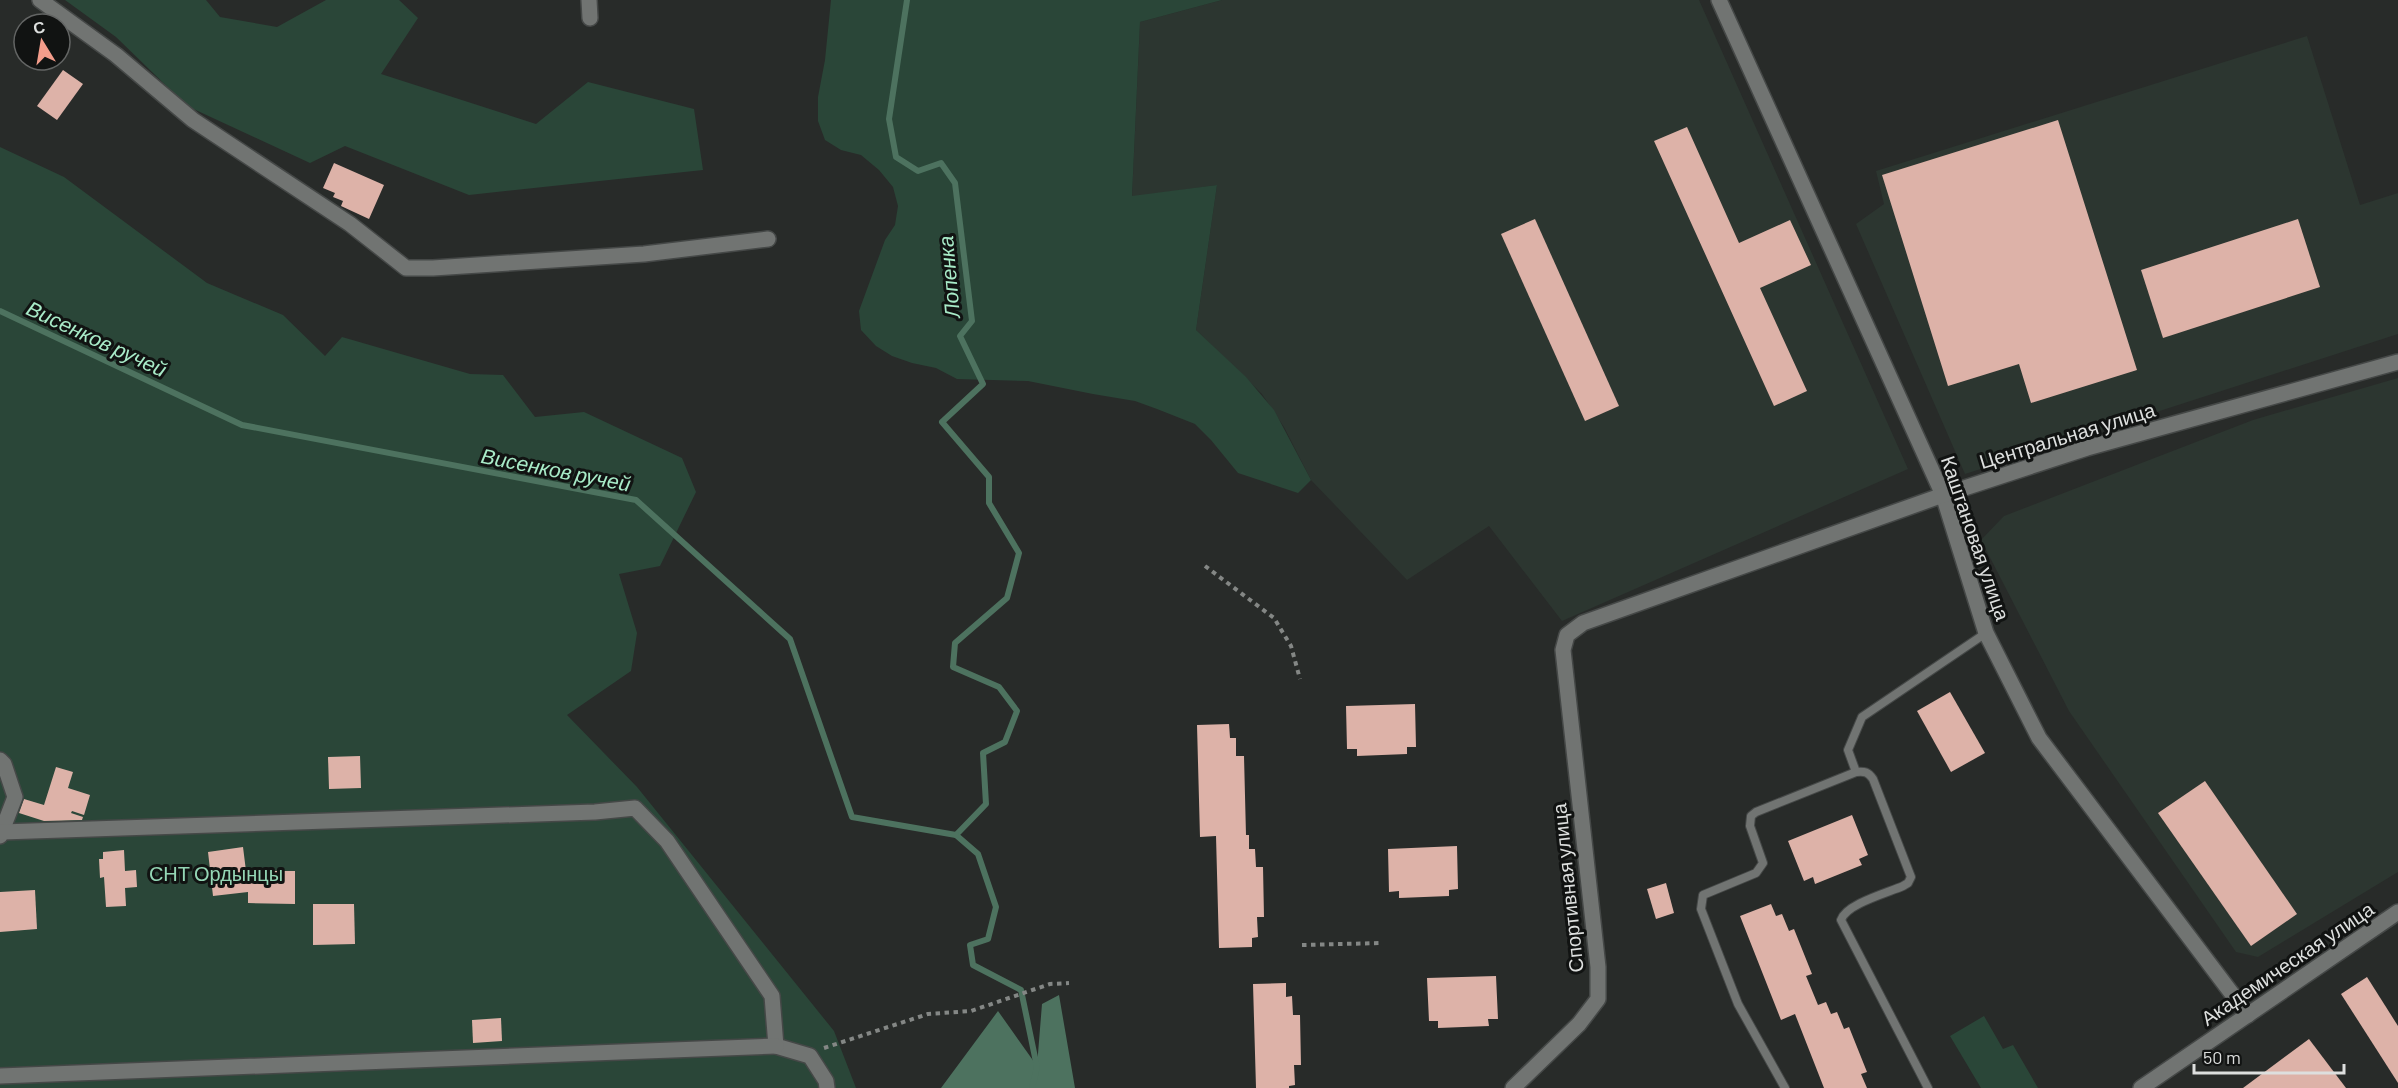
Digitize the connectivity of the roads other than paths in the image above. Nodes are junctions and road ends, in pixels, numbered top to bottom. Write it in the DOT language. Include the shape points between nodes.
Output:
graph roads {
  1 [pos="40,0"];
  2 [pos="588,0"];
  3 [pos="1719,0"];
  4 [pos="590,18"];
  5 [pos="768,239"];
  6 [pos="2398,362"];
  7 [pos="1943,495"];
  8 [pos="1986,633"];
  9 [pos="1563,650"];
  10 [pos="0,760"];
  11 [pos="1856,772"];
  12 [pos="1,834"];
  13 [pos="2398,912"];
  14 [pos="2248,1015"];
  15 [pos="776,1046"];
  16 [pos="0,1076"];
  17 [pos="827,1088"];
  18 [pos="1513,1088"];
  19 [pos="1785,1088"];
  20 [pos="1928,1088"];
  21 [pos="2141,1088"];
  1 -- 5 [label="street" via="116,55 193,120 350,224 406,268 644,254"];
  2 -- 4 [label="street"];
  3 -- 7 [label="street, Каштановая улица"];
  6 -- 7 [label="street, Центральная улица" via="2087,448"];
  7 -- 8 [label="street, Каштановая улица"];
  7 -- 9 [label="street, Центральная улица" via="1583,623 1567,634"];
  8 -- 11 [label="lane" via="1862,717 1848,750"];
  8 -- 14 [label="street, Каштановая улица" via="2039,738"];
  9 -- 18 [label="street, Спортивная улица" via="1598,967 1598,999 1579,1024"];
  10 -- 12 [label="street" via="15,797"];
  11 -- 19 [label="lane" via="1750,816 1763,863 1761,869 1709,891 1700,902 1738,1004"];
  11 -- 20 [label="lane" via="1863,771 1873,779 1911,877 1903,886 1851,908 1841,920"];
  12 -- 15 [label="street" via="635,808 667,840 772,996"];
  13 -- 14 [label="street, Академическая улица"];
  14 -- 21 [label="street, Академическая улица"];
  15 -- 16 [label="street"];
  15 -- 17 [label="street" via="810,1056"];
}
